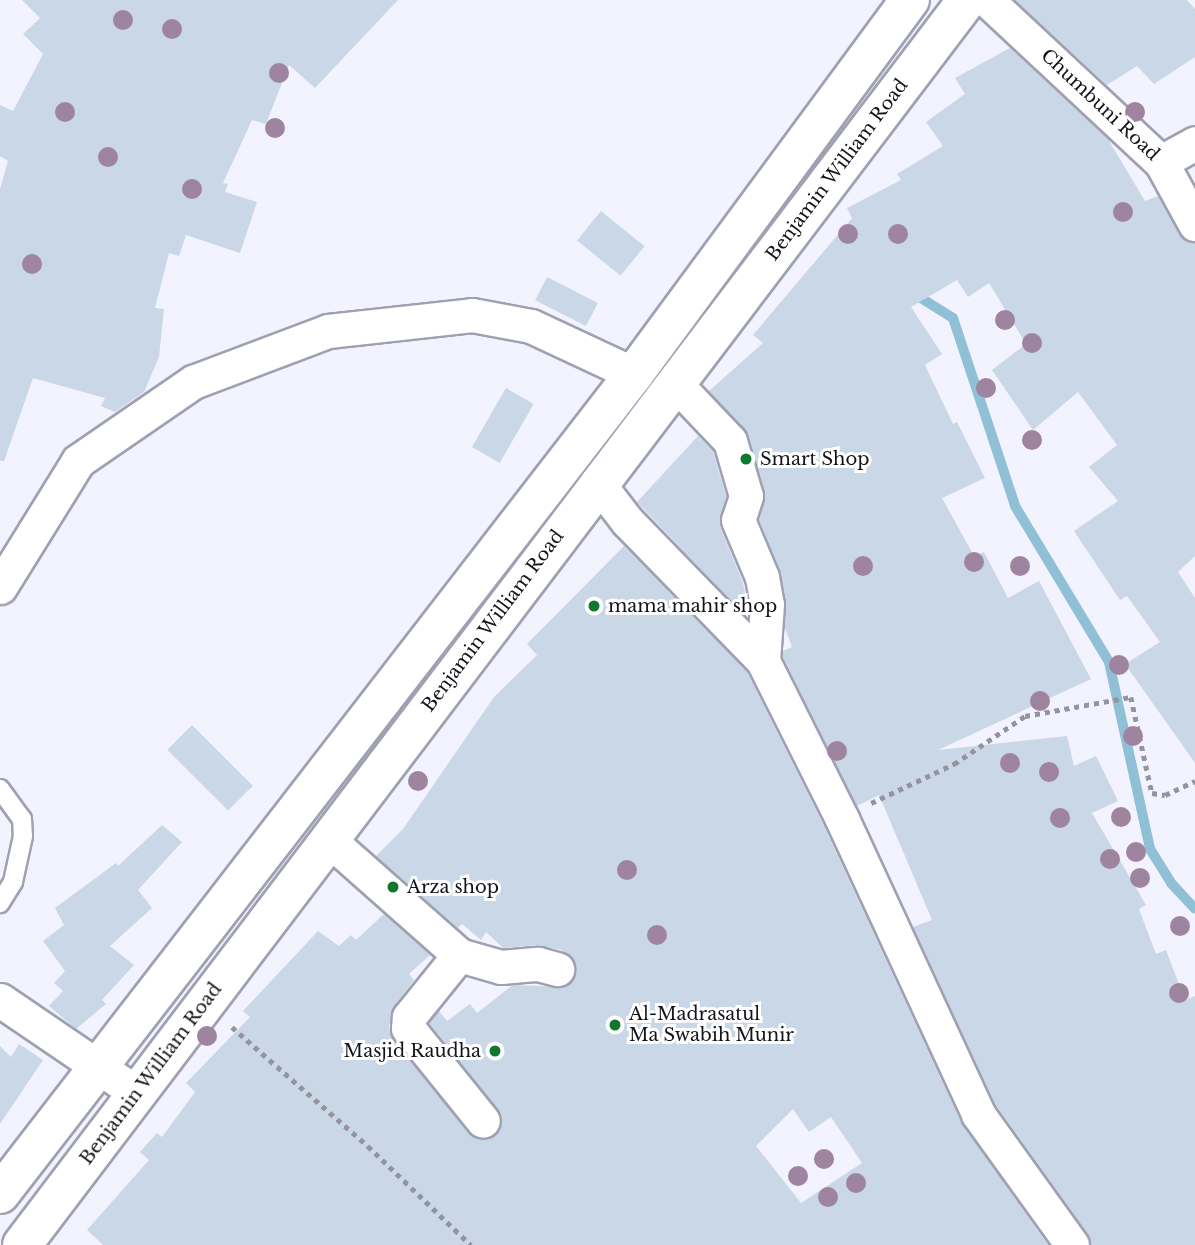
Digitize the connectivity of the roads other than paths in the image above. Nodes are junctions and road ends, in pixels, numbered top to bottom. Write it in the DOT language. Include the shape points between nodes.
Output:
graph roads {
  1 [pos="909,0"];
  2 [pos="967,0"];
  3 [pos="987,0"];
  4 [pos="1195,143"];
  5 [pos="1161,162"];
  6 [pos="1195,224"];
  7 [pos="634,374"];
  8 [pos="674,382"];
  9 [pos="597,482"];
  10 [pos="0,587"];
  11 [pos="763,661"];
  12 [pos="0,789"];
  13 [pos="328,839"];
  14 [pos="0,903"];
  15 [pos="459,955"];
  16 [pos="557,969"];
  17 [pos="0,1000"];
  18 [pos="100,1065"];
  19 [pos="137,1093"];
  20 [pos="483,1121"];
  21 [pos="0,1194"];
  22 [pos="22,1245"];
  23 [pos="1072,1245"];
  1 -- 7 [label="main road"];
  2 -- 8 [label="main road, Benjamin William Road"];
  3 -- 5 [label="street, Chumbuni Road"];
  4 -- 5 [label="street"];
  5 -- 6 [label="street, Chumbuni Road"];
  7 -- 10 [label="street" via="531,326 472,315 328,331 193,382 78,461"];
  7 -- 18 [label="main road"];
  8 -- 9 [label="main road, Benjamin William Road"];
  8 -- 11 [label="street" via="730,441 746,496 738,520 762,577 767,604"];
  9 -- 11 [label="street" via="627,521"];
  9 -- 13 [label="main road, Benjamin William Road"];
  11 -- 23 [label="street" via="842,819 978,1114"];
  12 -- 14 [label="lane" via="22,819 23,836 13,882"];
  13 -- 15 [label="street"];
  13 -- 19 [label="main road, Benjamin William Road"];
  15 -- 16 [label="street" via="501,967 538,964"];
  15 -- 20 [label="street" via="409,1017 408,1028"];
  17 -- 18 [label="street"];
  18 -- 19 [label="street"];
  18 -- 21 [label="main road"];
  19 -- 22 [label="main road, Benjamin William Road"];
}
